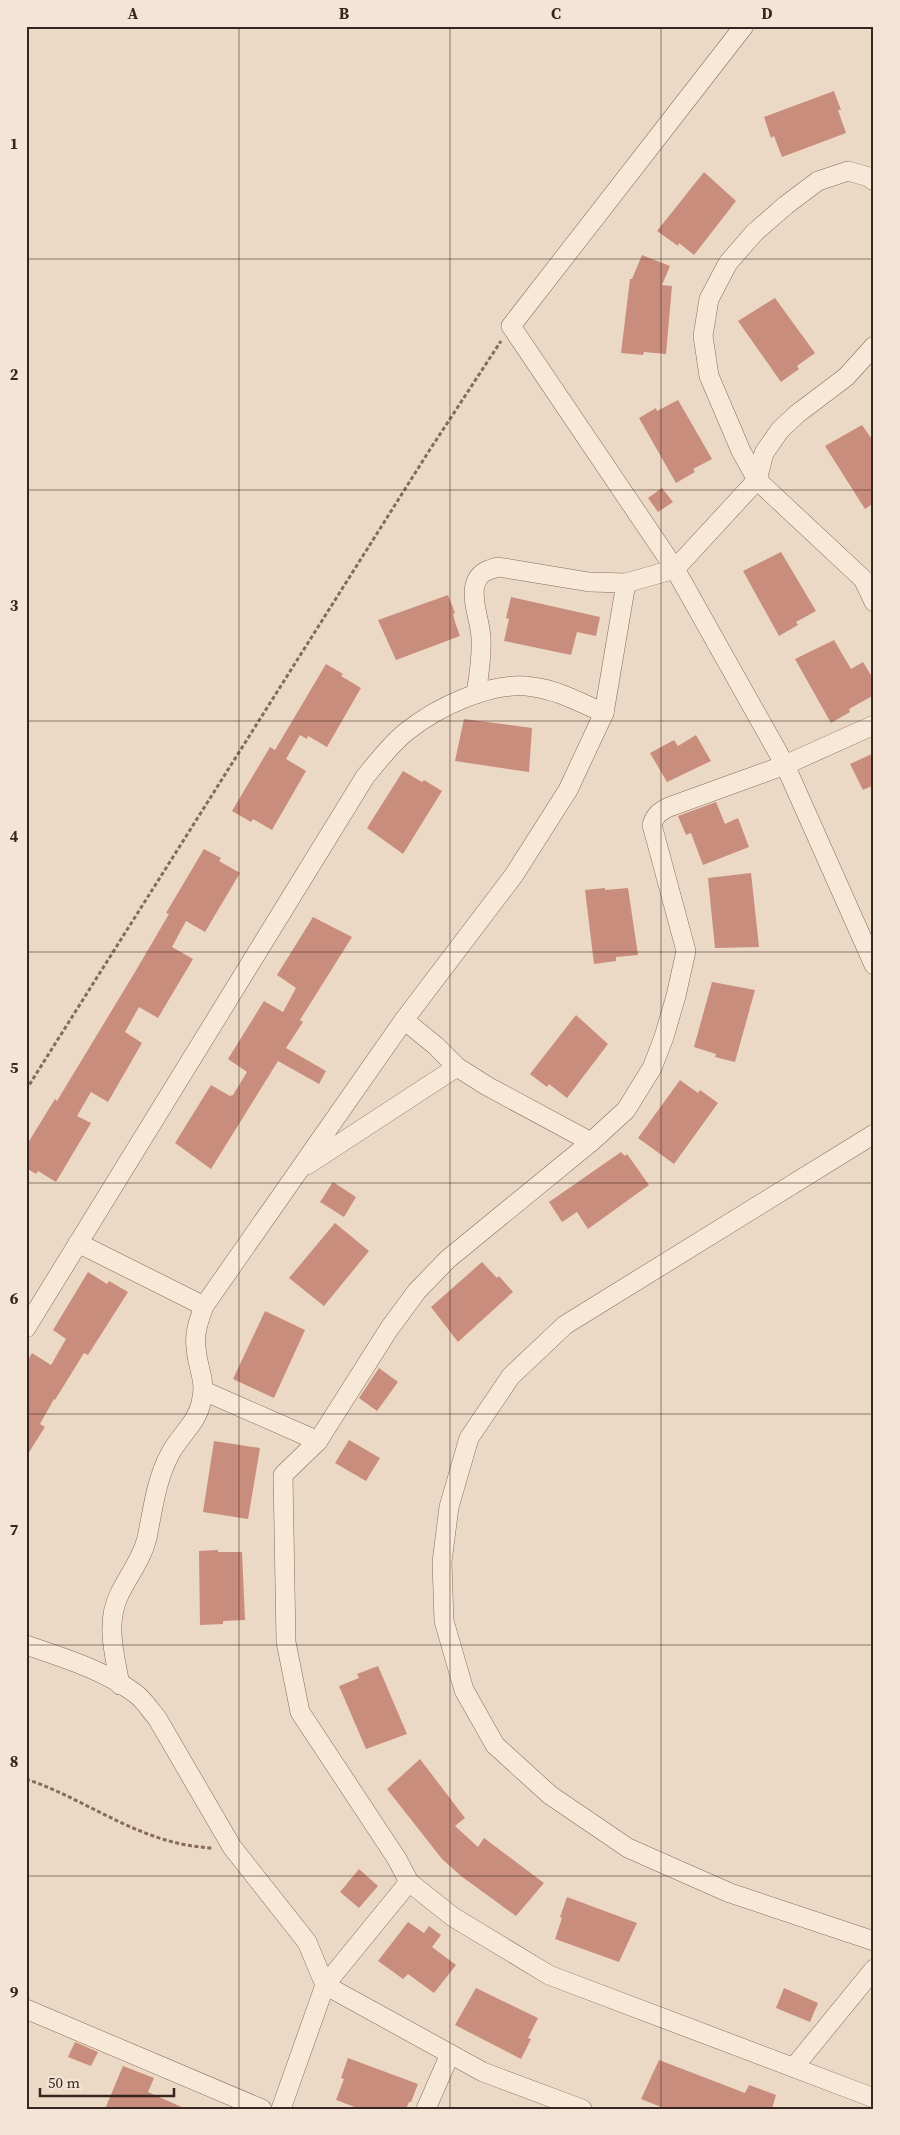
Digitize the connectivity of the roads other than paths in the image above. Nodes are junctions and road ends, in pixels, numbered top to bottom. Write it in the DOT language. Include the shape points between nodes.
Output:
graph roads {
  1 [pos="744,26"];
  2 [pos="874,181"];
  3 [pos="874,346"];
  4 [pos="757,480"];
  5 [pos="675,569"];
  6 [pos="868,572"];
  7 [pos="626,583"];
  8 [pos="874,602"];
  9 [pos="476,694"];
  10 [pos="604,713"];
  11 [pos="874,726"];
  12 [pos="785,766"];
  13 [pos="874,965"];
  14 [pos="404,1020"];
  15 [pos="457,1067"];
  16 [pos="874,1134"];
  17 [pos="591,1142"];
  18 [pos="298,1171"];
  19 [pos="78,1242"];
  20 [pos="204,1306"];
  21 [pos="26,1328"];
  22 [pos="204,1391"];
  23 [pos="318,1441"];
  24 [pos="26,1645"];
  25 [pos="120,1685"];
  26 [pos="409,1882"];
  27 [pos="874,1941"];
  28 [pos="874,1969"];
  29 [pos="325,1985"];
  30 [pos="26,2009"];
  31 [pos="450,2054"];
  32 [pos="794,2067"];
  33 [pos="874,2098"];
  34 [pos="262,2109"];
  35 [pos="280,2109"];
  36 [pos="426,2109"];
  37 [pos="582,2109"];
  1 -- 5 [label="street" via="511,326"];
  2 -- 4 [label="street" via="848,171 818,181 754,234 728,264 708,298 702,336 708,376 740,451"];
  3 -- 4 [label="street" via="846,377 780,430 764,453"];
  4 -- 5 [label="street"];
  4 -- 6 [label="street"];
  5 -- 7 [label="street"];
  5 -- 12 [label="street"];
  6 -- 8 [label="street"];
  7 -- 9 [label="street" via="590,582 498,567 481,574 474,594 481,638"];
  7 -- 10 [label="street"];
  9 -- 10 [label="street" via="511,685 533,686"];
  9 -- 19 [label="street" via="438,710 406,732 365,777"];
  10 -- 14 [label="street" via="568,790 514,875"];
  11 -- 12 [label="street"];
  12 -- 13 [label="street"];
  12 -- 17 [label="street" via="669,807 654,818 652,826 686,951 676,996 652,1068 626,1110"];
  14 -- 15 [label="street"];
  14 -- 18 [label="street"];
  15 -- 17 [label="street"];
  15 -- 18 [label="street"];
  16 -- 27 [label="street" via="565,1325 511,1376 469,1438 449,1507 442,1562 444,1621 464,1690 495,1745 550,1795 628,1848 730,1893"];
  17 -- 23 [label="street" via="448,1259 417,1291"];
  18 -- 20 [label="street"];
  19 -- 20 [label="street"];
  19 -- 21 [label="street"];
  20 -- 22 [label="street" via="195,1335"];
  22 -- 23 [label="street"];
  22 -- 25 [label="street" via="196,1419 170,1452 162,1470 142,1552 118,1597 111,1629"];
  23 -- 26 [label="street" via="283,1475 286,1642 300,1712"];
  24 -- 25 [label="street" via="82,1665"];
  25 -- 29 [label="street" via="137,1695 156,1718 232,1847 307,1942"];
  26 -- 29 [label="street"];
  26 -- 32 [label="street" via="453,1917 549,1975"];
  28 -- 32 [label="street"];
  29 -- 31 [label="street"];
  29 -- 35 [label="street"];
  30 -- 34 [label="street"];
  31 -- 36 [label="street"];
  31 -- 37 [label="street" via="483,2072"];
  32 -- 33 [label="street"];
}
